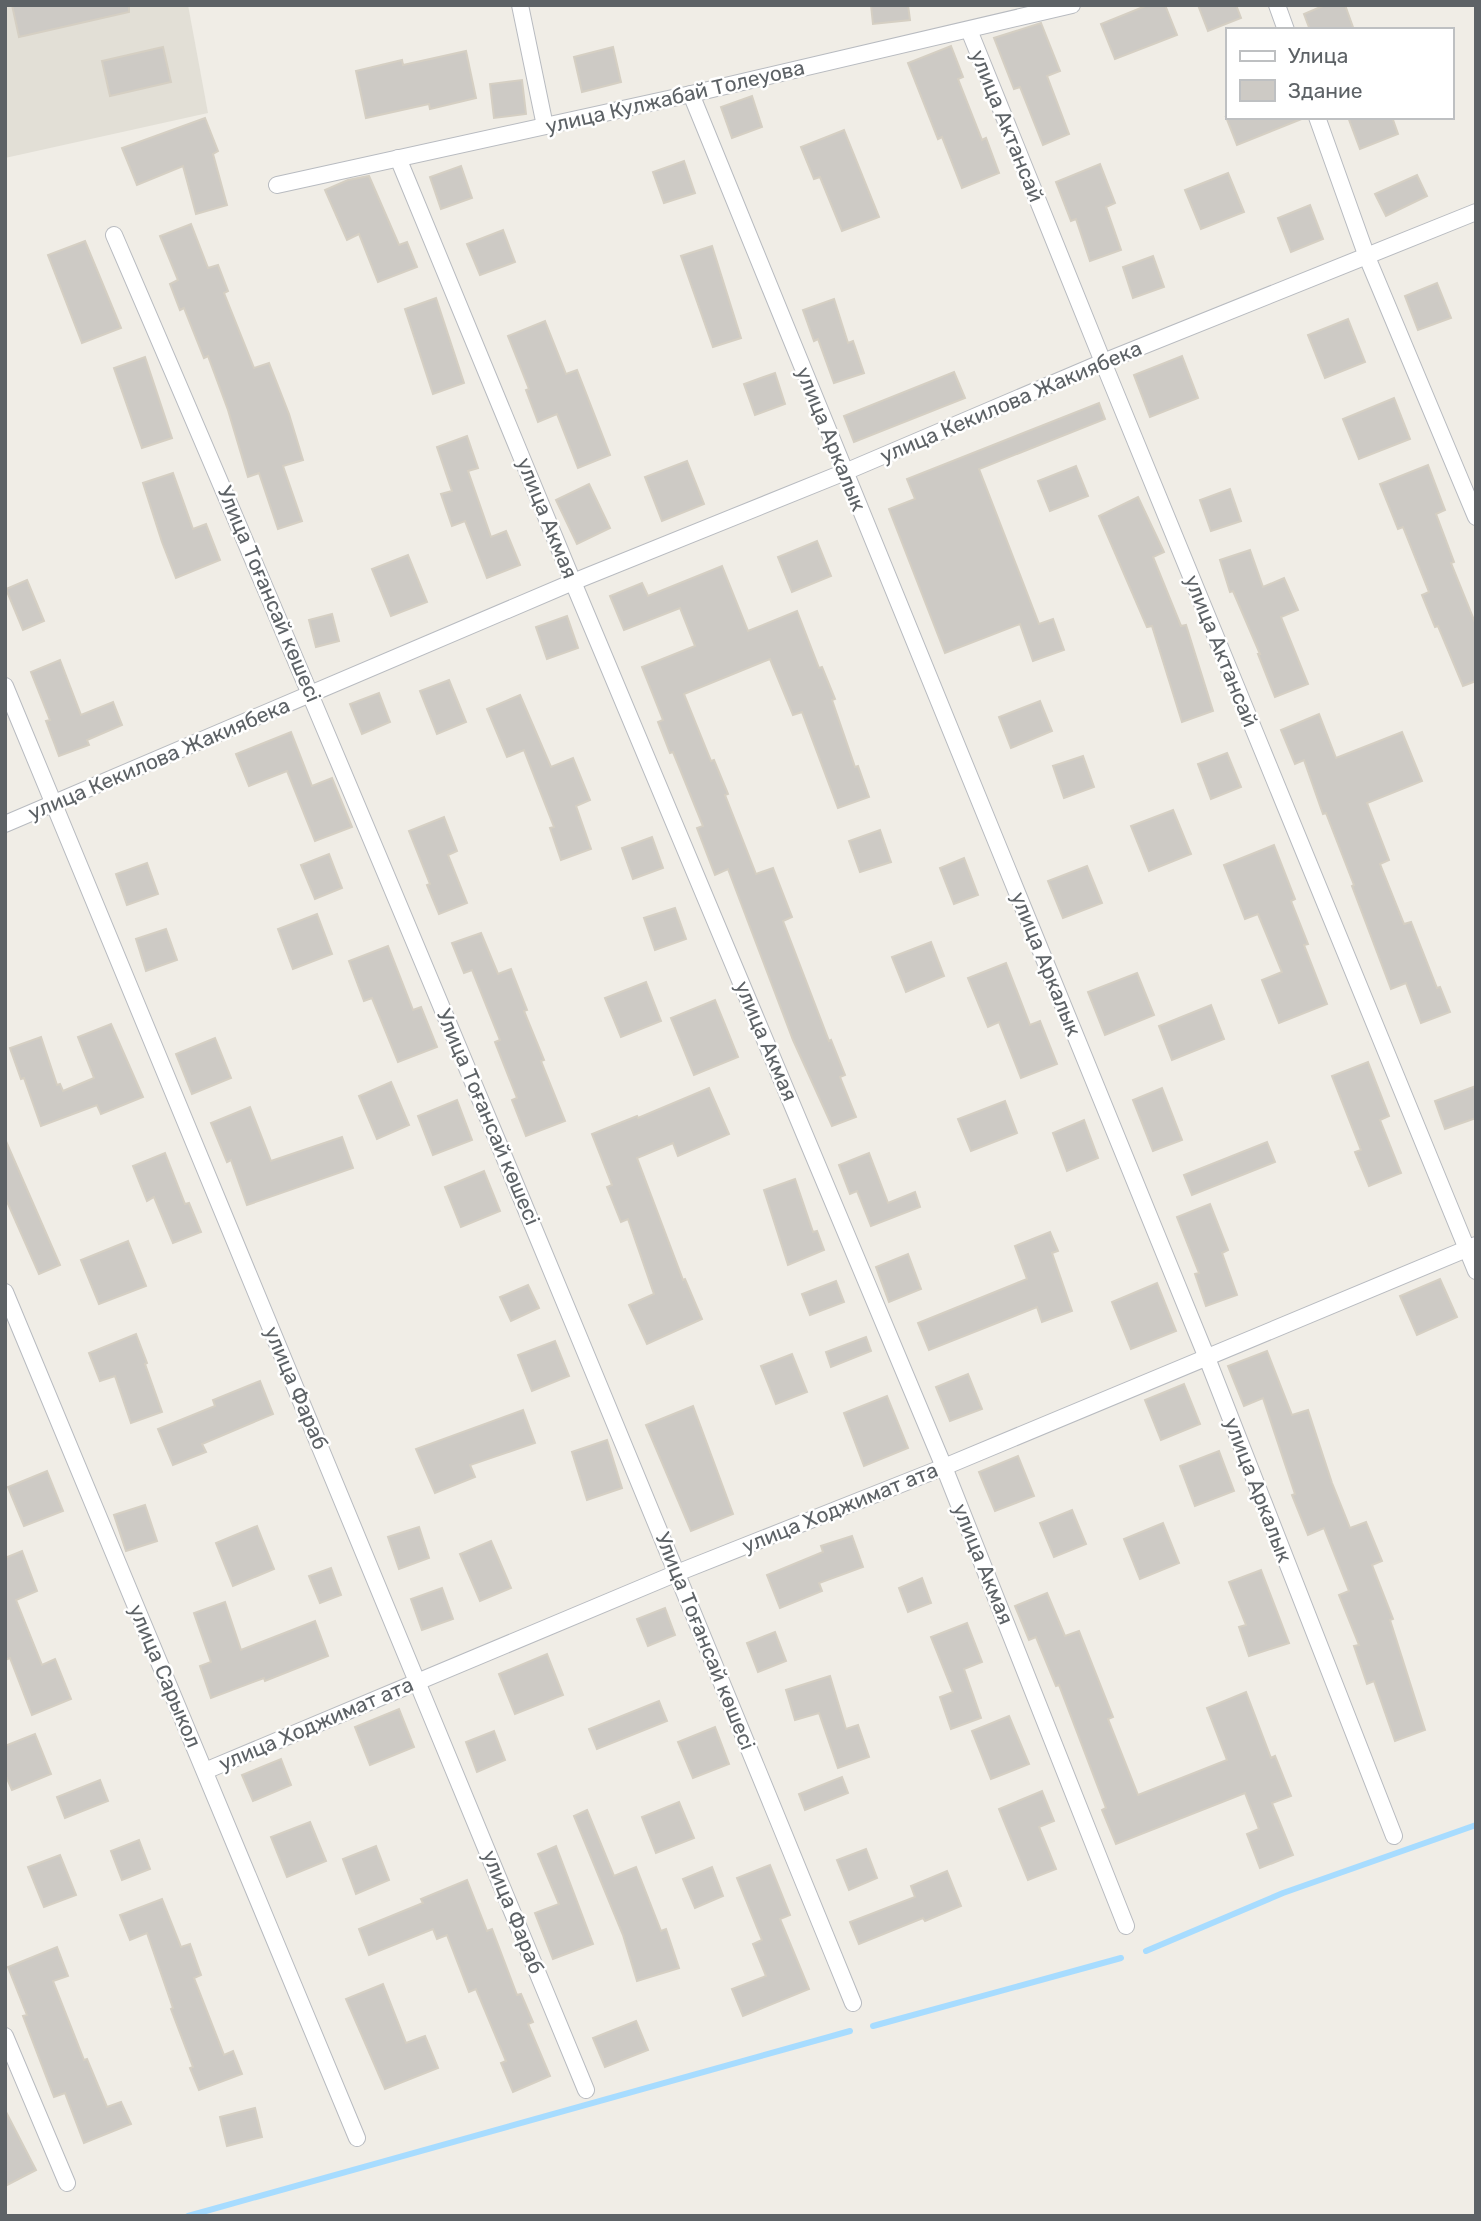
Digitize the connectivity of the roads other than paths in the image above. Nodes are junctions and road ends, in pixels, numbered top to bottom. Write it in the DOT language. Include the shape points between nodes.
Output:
graph roads {
  1 [pos="520,5"];
  2 [pos="1072,5"];
  3 [pos="1277,5"];
  4 [pos="1285,28"];
  5 [pos="969,30"];
  6 [pos="691,94"];
  7 [pos="1318,119"];
  8 [pos="545,126"];
  9 [pos="398,158"];
  10 [pos="278,185"];
  11 [pos="1476,212"];
  12 [pos="114,235"];
  13 [pos="1367,257"];
  14 [pos="1103,362"];
  15 [pos="845,472"];
  16 [pos="1476,517"];
  17 [pos="573,582"];
  18 [pos="5,686"];
  19 [pos="312,695"];
  20 [pos="53,804"];
  21 [pos="5,824"];
  22 [pos="1471,1247"];
  23 [pos="1476,1271"];
  24 [pos="5,1292"];
  25 [pos="1207,1358"];
  26 [pos="944,1467"];
  27 [pos="677,1573"];
  28 [pos="418,1682"];
  29 [pos="205,1771"];
  30 [pos="1394,1836"];
  31 [pos="1126,1926"];
  32 [pos="852,2003"];
  33 [pos="5,2036"];
  34 [pos="586,2090"];
  35 [pos="357,2137"];
  36 [pos="67,2183"];
  1 -- 8 [label="street"];
  2 -- 5 [label="street, улица Кулжабай Толеуова"];
  3 -- 4 [label="street"];
  5 -- 6 [label="street, улица Кулжабай Толеуова"];
  5 -- 14 [label="street, улица Актансай"];
  6 -- 8 [label="street, улица Кулжабай Толеуова"];
  6 -- 15 [label="street, улица Аркалык"];
  7 -- 13 [label="street"];
  8 -- 9 [label="street, улица Кулжабай Толеуова"];
  9 -- 10 [label="street, улица Кулжабай Толеуова"];
  9 -- 17 [label="street, улица Акмая"];
  11 -- 13 [label="street, улица Кекилова Жакиябека"];
  12 -- 19 [label="street, Улица Тоғансай көшесі"];
  13 -- 14 [label="street, улица Кекилова Жакиябека"];
  13 -- 16 [label="street"];
  14 -- 15 [label="street, улица Кекилова Жакиябека"];
  14 -- 22 [label="street, улица Актансай"];
  15 -- 17 [label="street, улица Кекилова Жакиябека"];
  15 -- 25 [label="street, улица Аркалык"];
  17 -- 19 [label="street, улица Кекилова Жакиябека"];
  17 -- 26 [label="street, улица Акмая"];
  18 -- 20 [label="street, улица Фараб"];
  19 -- 20 [label="street, улица Кекилова Жакиябека"];
  19 -- 27 [label="street, Улица Тоғансай көшесі"];
  20 -- 21 [label="street, улица Кекилова Жакиябека"];
  20 -- 28 [label="street, улица Фараб"];
  22 -- 23 [label="street, улица Актансай"];
  22 -- 25 [label="street, улица Ходжимат ата"];
  24 -- 29 [label="street, улица Сарыкол"];
  25 -- 26 [label="street, улица Ходжимат ата"];
  25 -- 30 [label="street, улица Аркалык"];
  26 -- 27 [label="street, улица Ходжимат ата"];
  26 -- 31 [label="street, улица Акмая"];
  27 -- 28 [label="street, улица Ходжимат ата"];
  27 -- 32 [label="street, Улица Тоғансай көшесі"];
  28 -- 29 [label="street, улица Ходжимат ата"];
  28 -- 34 [label="street, улица Фараб"];
  29 -- 35 [label="street, улица Сарыкол"];
  33 -- 36 [label="street"];
}
